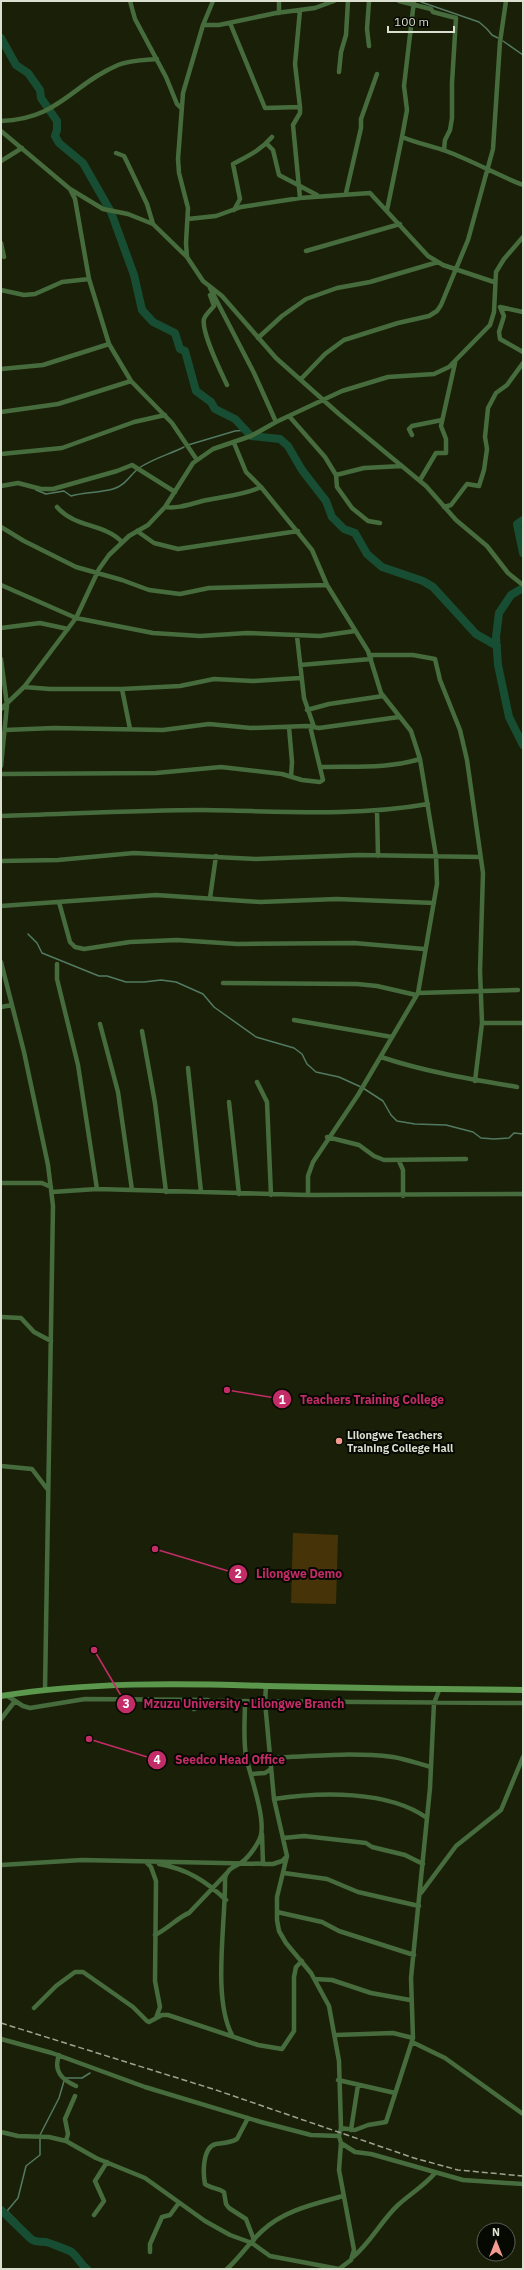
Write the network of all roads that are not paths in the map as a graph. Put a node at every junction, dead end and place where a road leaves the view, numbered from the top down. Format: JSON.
{"nodes":[{"id":1,"x":213,"y":1,"type":"edge"},
{"id":2,"x":279,"y":1,"type":"edge"},
{"id":3,"x":334,"y":1,"type":"edge"},
{"id":4,"x":348,"y":1,"type":"edge"},
{"id":5,"x":369,"y":1,"type":"edge"},
{"id":6,"x":399,"y":1,"type":"edge"},
{"id":7,"x":506,"y":1,"type":"edge"},
{"id":8,"x":128,"y":2,"type":"edge"},
{"id":9,"x":329,"y":2,"type":"edge"},
{"id":10,"x":413,"y":2,"type":"edge"},
{"id":11,"x":300,"y":10,"type":"junction"},
{"id":12,"x":279,"y":13,"type":"junction"},
{"id":13,"x":230,"y":23,"type":"junction"},
{"id":14,"x":203,"y":25,"type":"junction"},
{"id":15,"x":369,"y":46,"type":"dead end"},
{"id":16,"x":157,"y":59,"type":"junction"},
{"id":17,"x":339,"y":72,"type":"dead end"},
{"id":18,"x":377,"y":74,"type":"dead end"},
{"id":19,"x":300,"y":107,"type":"junction"},
{"id":20,"x":181,"y":108,"type":"junction"},
{"id":21,"x":1,"y":121,"type":"edge"},
{"id":22,"x":1,"y":131,"type":"edge"},
{"id":23,"x":272,"y":137,"type":"dead end"},
{"id":24,"x":402,"y":138,"type":"junction"},
{"id":25,"x":267,"y":144,"type":"junction"},
{"id":26,"x":22,"y":148,"type":"junction"},
{"id":27,"x":444,"y":150,"type":"junction"},
{"id":28,"x":116,"y":153,"type":"dead end"},
{"id":29,"x":1,"y":161,"type":"edge"},
{"id":30,"x":487,"y":169,"type":"junction"},
{"id":31,"x":523,"y":185,"type":"edge"},
{"id":32,"x":300,"y":187,"type":"junction"},
{"id":33,"x":70,"y":189,"type":"junction"},
{"id":34,"x":346,"y":193,"type":"junction"},
{"id":35,"x":318,"y":196,"type":"junction"},
{"id":36,"x":300,"y":198,"type":"junction"},
{"id":37,"x":234,"y":210,"type":"junction"},
{"id":38,"x":387,"y":210,"type":"junction"},
{"id":39,"x":188,"y":219,"type":"junction"},
{"id":40,"x":153,"y":224,"type":"junction"},
{"id":41,"x":400,"y":224,"type":"junction"},
{"id":42,"x":522,"y":240,"type":"edge"},
{"id":43,"x":1,"y":245,"type":"edge"},
{"id":44,"x":306,"y":251,"type":"dead end"},
{"id":45,"x":4,"y":257,"type":"dead end"},
{"id":46,"x":188,"y":257,"type":"junction"},
{"id":47,"x":438,"y":262,"type":"junction"},
{"id":48,"x":456,"y":268,"type":"junction"},
{"id":49,"x":89,"y":279,"type":"junction"},
{"id":50,"x":494,"y":282,"type":"junction"},
{"id":51,"x":208,"y":286,"type":"junction"},
{"id":52,"x":1,"y":290,"type":"edge"},
{"id":53,"x":494,"y":306,"type":"junction"},
{"id":54,"x":500,"y":307,"type":"junction"},
{"id":55,"x":523,"y":312,"type":"edge"},
{"id":56,"x":258,"y":338,"type":"junction"},
{"id":57,"x":109,"y":344,"type":"junction"},
{"id":58,"x":523,"y":352,"type":"edge"},
{"id":59,"x":455,"y":363,"type":"junction"},
{"id":60,"x":523,"y":363,"type":"edge"},
{"id":61,"x":1,"y":369,"type":"edge"},
{"id":62,"x":301,"y":379,"type":"junction"},
{"id":63,"x":131,"y":381,"type":"junction"},
{"id":64,"x":227,"y":385,"type":"dead end"},
{"id":65,"x":322,"y":400,"type":"junction"},
{"id":66,"x":1,"y":412,"type":"edge"},
{"id":67,"x":165,"y":415,"type":"junction"},
{"id":68,"x":289,"y":416,"type":"junction"},
{"id":69,"x":442,"y":420,"type":"junction"},
{"id":70,"x":276,"y":422,"type":"junction"},
{"id":71,"x":412,"y":435,"type":"dead end"},
{"id":72,"x":234,"y":443,"type":"junction"},
{"id":73,"x":1,"y":454,"type":"edge"},
{"id":74,"x":196,"y":460,"type":"junction"},
{"id":75,"x":402,"y":466,"type":"junction"},
{"id":76,"x":336,"y":475,"type":"junction"},
{"id":77,"x":420,"y":480,"type":"junction"},
{"id":78,"x":1,"y":486,"type":"edge"},
{"id":79,"x":261,"y":487,"type":"junction"},
{"id":80,"x":175,"y":492,"type":"junction"},
{"id":81,"x":57,"y":507,"type":"dead end"},
{"id":82,"x":165,"y":507,"type":"junction"},
{"id":83,"x":444,"y":507,"type":"junction"},
{"id":84,"x":380,"y":523,"type":"dead end"},
{"id":85,"x":1,"y":527,"type":"edge"},
{"id":86,"x":137,"y":531,"type":"junction"},
{"id":87,"x":298,"y":531,"type":"junction"},
{"id":88,"x":122,"y":542,"type":"junction"},
{"id":89,"x":97,"y":574,"type":"junction"},
{"id":90,"x":523,"y":584,"type":"edge"},
{"id":91,"x":1,"y":585,"type":"edge"},
{"id":92,"x":327,"y":585,"type":"junction"},
{"id":93,"x":76,"y":618,"type":"junction"},
{"id":94,"x":1,"y":628,"type":"edge"},
{"id":95,"x":68,"y":629,"type":"junction"},
{"id":96,"x":355,"y":631,"type":"junction"},
{"id":97,"x":297,"y":636,"type":"junction"},
{"id":98,"x":370,"y":657,"type":"junction"},
{"id":99,"x":1,"y":659,"type":"edge"},
{"id":100,"x":300,"y":665,"type":"junction"},
{"id":101,"x":300,"y":678,"type":"junction"},
{"id":102,"x":24,"y":687,"type":"junction"},
{"id":103,"x":122,"y":689,"type":"junction"},
{"id":104,"x":383,"y":696,"type":"junction"},
{"id":105,"x":7,"y":705,"type":"junction"},
{"id":106,"x":1,"y":709,"type":"edge"},
{"id":107,"x":307,"y":710,"type":"junction"},
{"id":108,"x":399,"y":717,"type":"junction"},
{"id":109,"x":312,"y":726,"type":"junction"},
{"id":110,"x":288,"y":727,"type":"junction"},
{"id":111,"x":130,"y":729,"type":"junction"},
{"id":112,"x":6,"y":730,"type":"junction"},
{"id":113,"x":420,"y":759,"type":"junction"},
{"id":114,"x":1,"y":766,"type":"edge"},
{"id":115,"x":321,"y":767,"type":"junction"},
{"id":116,"x":1,"y":774,"type":"edge"},
{"id":117,"x":291,"y":777,"type":"junction"},
{"id":118,"x":428,"y":804,"type":"junction"},
{"id":119,"x":377,"y":811,"type":"junction"},
{"id":120,"x":1,"y":816,"type":"edge"},
{"id":121,"x":216,"y":856,"type":"junction"},
{"id":122,"x":378,"y":856,"type":"junction"},
{"id":123,"x":436,"y":856,"type":"junction"},
{"id":124,"x":480,"y":857,"type":"junction"},
{"id":125,"x":1,"y":861,"type":"edge"},
{"id":126,"x":210,"y":898,"type":"junction"},
{"id":127,"x":59,"y":902,"type":"junction"},
{"id":128,"x":434,"y":903,"type":"junction"},
{"id":129,"x":1,"y":906,"type":"edge"},
{"id":130,"x":424,"y":949,"type":"junction"},
{"id":131,"x":1,"y":962,"type":"edge"},
{"id":132,"x":57,"y":964,"type":"dead end"},
{"id":133,"x":223,"y":983,"type":"dead end"},
{"id":134,"x":518,"y":990,"type":"dead end"},
{"id":135,"x":480,"y":991,"type":"junction"},
{"id":136,"x":417,"y":994,"type":"junction"},
{"id":137,"x":12,"y":1005,"type":"junction"},
{"id":138,"x":1,"y":1007,"type":"edge"},
{"id":139,"x":294,"y":1020,"type":"dead end"},
{"id":140,"x":482,"y":1023,"type":"junction"},
{"id":141,"x":523,"y":1023,"type":"edge"},
{"id":142,"x":100,"y":1024,"type":"dead end"},
{"id":143,"x":142,"y":1031,"type":"dead end"},
{"id":144,"x":392,"y":1037,"type":"junction"},
{"id":145,"x":381,"y":1057,"type":"junction"},
{"id":146,"x":188,"y":1068,"type":"dead end"},
{"id":147,"x":475,"y":1081,"type":"junction"},
{"id":148,"x":257,"y":1082,"type":"dead end"},
{"id":149,"x":516,"y":1087,"type":"dead end"},
{"id":150,"x":229,"y":1102,"type":"dead end"},
{"id":151,"x":327,"y":1137,"type":"junction"},
{"id":152,"x":466,"y":1159,"type":"dead end"},
{"id":153,"x":399,"y":1161,"type":"junction"},
{"id":154,"x":1,"y":1182,"type":"edge"},
{"id":155,"x":97,"y":1189,"type":"junction"},
{"id":156,"x":51,"y":1190,"type":"junction"},
{"id":157,"x":132,"y":1190,"type":"junction"},
{"id":158,"x":166,"y":1192,"type":"junction"},
{"id":159,"x":201,"y":1192,"type":"junction"},
{"id":160,"x":239,"y":1194,"type":"junction"},
{"id":161,"x":523,"y":1194,"type":"edge"},
{"id":162,"x":271,"y":1195,"type":"junction"},
{"id":163,"x":308,"y":1196,"type":"junction"},
{"id":164,"x":403,"y":1196,"type":"junction"},
{"id":165,"x":1,"y":1317,"type":"edge"},
{"id":166,"x":51,"y":1341,"type":"junction"},
{"id":167,"x":1,"y":1466,"type":"edge"},
{"id":168,"x":48,"y":1490,"type":"junction"},
{"id":169,"x":266,"y":1686,"type":"junction"},
{"id":170,"x":440,"y":1688,"type":"junction"},
{"id":171,"x":45,"y":1690,"type":"junction"},
{"id":172,"x":523,"y":1690,"type":"edge"},
{"id":173,"x":4,"y":1696,"type":"edge"},
{"id":174,"x":218,"y":1701,"type":"junction"},
{"id":175,"x":245,"y":1701,"type":"junction"},
{"id":176,"x":15,"y":1702,"type":"junction"},
{"id":177,"x":265,"y":1702,"type":"junction"},
{"id":178,"x":434,"y":1703,"type":"junction"},
{"id":179,"x":523,"y":1703,"type":"edge"},
{"id":180,"x":194,"y":1709,"type":"dead end"},
{"id":181,"x":1,"y":1719,"type":"edge"},
{"id":182,"x":523,"y":1757,"type":"edge"},
{"id":183,"x":270,"y":1758,"type":"junction"},
{"id":184,"x":431,"y":1767,"type":"junction"},
{"id":185,"x":271,"y":1769,"type":"junction"},
{"id":186,"x":252,"y":1774,"type":"junction"},
{"id":187,"x":274,"y":1799,"type":"junction"},
{"id":188,"x":427,"y":1818,"type":"junction"},
{"id":189,"x":261,"y":1832,"type":"junction"},
{"id":190,"x":283,"y":1838,"type":"junction"},
{"id":191,"x":287,"y":1856,"type":"junction"},
{"id":192,"x":146,"y":1862,"type":"junction"},
{"id":193,"x":241,"y":1863,"type":"junction"},
{"id":194,"x":263,"y":1864,"type":"junction"},
{"id":195,"x":422,"y":1864,"type":"junction"},
{"id":196,"x":1,"y":1866,"type":"edge"},
{"id":197,"x":226,"y":1872,"type":"junction"},
{"id":198,"x":284,"y":1873,"type":"junction"},
{"id":199,"x":213,"y":1887,"type":"junction"},
{"id":200,"x":420,"y":1894,"type":"junction"},
{"id":201,"x":226,"y":1900,"type":"junction"},
{"id":202,"x":419,"y":1906,"type":"junction"},
{"id":203,"x":277,"y":1912,"type":"junction"},
{"id":204,"x":155,"y":1935,"type":"junction"},
{"id":205,"x":414,"y":1955,"type":"junction"},
{"id":206,"x":302,"y":1961,"type":"junction"},
{"id":207,"x":315,"y":1979,"type":"junction"},
{"id":208,"x":410,"y":2000,"type":"junction"},
{"id":209,"x":34,"y":2008,"type":"dead end"},
{"id":210,"x":156,"y":2018,"type":"junction"},
{"id":211,"x":232,"y":2035,"type":"junction"},
{"id":212,"x":336,"y":2036,"type":"junction"},
{"id":213,"x":1,"y":2039,"type":"edge"},
{"id":214,"x":412,"y":2040,"type":"junction"},
{"id":215,"x":59,"y":2055,"type":"junction"},
{"id":216,"x":338,"y":2080,"type":"junction"},
{"id":217,"x":358,"y":2084,"type":"junction"},
{"id":218,"x":76,"y":2086,"type":"dead end"},
{"id":219,"x":395,"y":2093,"type":"junction"},
{"id":220,"x":75,"y":2096,"type":"dead end"},
{"id":221,"x":523,"y":2114,"type":"edge"},
{"id":222,"x":248,"y":2118,"type":"junction"},
{"id":223,"x":341,"y":2128,"type":"junction"},
{"id":224,"x":351,"y":2130,"type":"junction"},
{"id":225,"x":1,"y":2132,"type":"edge"},
{"id":226,"x":339,"y":2136,"type":"junction"},
{"id":227,"x":66,"y":2141,"type":"junction"},
{"id":228,"x":341,"y":2143,"type":"junction"},
{"id":229,"x":107,"y":2162,"type":"junction"},
{"id":230,"x":435,"y":2173,"type":"junction"},
{"id":231,"x":523,"y":2184,"type":"edge"},
{"id":232,"x":343,"y":2196,"type":"junction"},
{"id":233,"x":178,"y":2204,"type":"junction"},
{"id":234,"x":94,"y":2215,"type":"dead end"},
{"id":235,"x":253,"y":2241,"type":"junction"},
{"id":236,"x":150,"y":2252,"type":"dead end"},
{"id":237,"x":353,"y":2257,"type":"junction"},
{"id":238,"x":227,"y":2269,"type":"edge"},
{"id":239,"x":339,"y":2269,"type":"edge"}],
"edges":[{"from":1,"to":14,"type":"street"},
{"from":2,"to":12,"type":"street"},
{"from":3,"to":9,"type":"street"},
{"from":4,"to":17,"type":"street"},
{"from":5,"to":15,"type":"street"},
{"from":6,"to":10,"type":"street"},
{"from":7,"to":30,"type":"street"},
{"from":8,"to":16,"type":"street"},
{"from":9,"to":11,"type":"street"},
{"from":10,"to":24,"type":"street"},
{"from":10,"to":27,"type":"street"},
{"from":11,"to":12,"type":"street"},
{"from":11,"to":19,"type":"street"},
{"from":12,"to":13,"type":"street"},
{"from":13,"to":14,"type":"street"},
{"from":13,"to":19,"type":"street"},
{"from":14,"to":20,"type":"street"},
{"from":16,"to":20,"type":"street"},
{"from":16,"to":21,"type":"street"},
{"from":18,"to":34,"type":"street"},
{"from":19,"to":32,"type":"street"},
{"from":20,"to":39,"type":"street"},
{"from":22,"to":26,"type":"street"},
{"from":23,"to":25,"type":"street"},
{"from":24,"to":27,"type":"street"},
{"from":24,"to":38,"type":"street"},
{"from":25,"to":32,"type":"street"},
{"from":25,"to":37,"type":"street"},
{"from":26,"to":29,"type":"street"},
{"from":26,"to":33,"type":"street"},
{"from":27,"to":30,"type":"street"},
{"from":28,"to":40,"type":"street"},
{"from":30,"to":31,"type":"street"},
{"from":30,"to":48,"type":"street"},
{"from":32,"to":35,"type":"street"},
{"from":32,"to":36,"type":"street"},
{"from":33,"to":40,"type":"street"},
{"from":33,"to":49,"type":"street"},
{"from":34,"to":35,"type":"street"},
{"from":34,"to":38,"type":"street"},
{"from":35,"to":36,"type":"street"},
{"from":36,"to":37,"type":"street"},
{"from":37,"to":39,"type":"street"},
{"from":38,"to":41,"type":"street"},
{"from":39,"to":46,"type":"street"},
{"from":40,"to":46,"type":"street"},
{"from":41,"to":44,"type":"street"},
{"from":41,"to":47,"type":"street"},
{"from":42,"to":50,"type":"street"},
{"from":43,"to":45,"type":"street"},
{"from":46,"to":51,"type":"street"},
{"from":47,"to":48,"type":"street"},
{"from":47,"to":56,"type":"street"},
{"from":48,"to":50,"type":"street"},
{"from":48,"to":62,"type":"street"},
{"from":49,"to":52,"type":"street"},
{"from":49,"to":57,"type":"street"},
{"from":50,"to":53,"type":"street"},
{"from":51,"to":56,"type":"street"},
{"from":51,"to":64,"type":"street"},
{"from":51,"to":70,"type":"street"},
{"from":53,"to":54,"type":"street"},
{"from":53,"to":59,"type":"street"},
{"from":54,"to":55,"type":"street"},
{"from":54,"to":58,"type":"street"},
{"from":56,"to":62,"type":"street"},
{"from":57,"to":61,"type":"street"},
{"from":57,"to":63,"type":"street"},
{"from":59,"to":65,"type":"street"},
{"from":59,"to":69,"type":"street"},
{"from":60,"to":83,"type":"street"},
{"from":62,"to":65,"type":"street"},
{"from":63,"to":66,"type":"street"},
{"from":63,"to":67,"type":"street"},
{"from":65,"to":68,"type":"street"},
{"from":65,"to":75,"type":"street"},
{"from":67,"to":73,"type":"street"},
{"from":67,"to":74,"type":"street"},
{"from":68,"to":70,"type":"street"},
{"from":68,"to":76,"type":"street"},
{"from":69,"to":71,"type":"street"},
{"from":69,"to":77,"type":"street"},
{"from":70,"to":72,"type":"street"},
{"from":72,"to":74,"type":"street"},
{"from":72,"to":79,"type":"street"},
{"from":74,"to":80,"type":"street"},
{"from":75,"to":76,"type":"street"},
{"from":75,"to":77,"type":"street"},
{"from":76,"to":84,"type":"street"},
{"from":77,"to":83,"type":"street"},
{"from":78,"to":80,"type":"street"},
{"from":79,"to":82,"type":"street"},
{"from":79,"to":87,"type":"street"},
{"from":80,"to":82,"type":"street"},
{"from":81,"to":88,"type":"street"},
{"from":82,"to":86,"type":"street"},
{"from":83,"to":90,"type":"street"},
{"from":85,"to":89,"type":"street"},
{"from":86,"to":87,"type":"street"},
{"from":86,"to":88,"type":"street"},
{"from":87,"to":92,"type":"street"},
{"from":88,"to":89,"type":"street"},
{"from":89,"to":92,"type":"street"},
{"from":89,"to":93,"type":"street"},
{"from":91,"to":93,"type":"street"},
{"from":92,"to":96,"type":"street"},
{"from":93,"to":95,"type":"street"},
{"from":93,"to":97,"type":"street"},
{"from":94,"to":95,"type":"street"},
{"from":95,"to":102,"type":"street"},
{"from":96,"to":97,"type":"street"},
{"from":96,"to":98,"type":"street"},
{"from":97,"to":100,"type":"street"},
{"from":98,"to":100,"type":"street"},
{"from":98,"to":104,"type":"street"},
{"from":98,"to":124,"type":"street"},
{"from":99,"to":105,"type":"street"},
{"from":100,"to":101,"type":"street"},
{"from":101,"to":103,"type":"street"},
{"from":101,"to":107,"type":"street"},
{"from":102,"to":103,"type":"street"},
{"from":102,"to":105,"type":"street"},
{"from":103,"to":111,"type":"street"},
{"from":104,"to":107,"type":"street"},
{"from":104,"to":108,"type":"street"},
{"from":105,"to":106,"type":"street"},
{"from":105,"to":112,"type":"street"},
{"from":107,"to":109,"type":"street"},
{"from":108,"to":109,"type":"street"},
{"from":108,"to":113,"type":"street"},
{"from":109,"to":110,"type":"street"},
{"from":109,"to":115,"type":"street"},
{"from":110,"to":111,"type":"street"},
{"from":110,"to":117,"type":"street"},
{"from":111,"to":112,"type":"street"},
{"from":112,"to":114,"type":"street"},
{"from":113,"to":115,"type":"street"},
{"from":113,"to":118,"type":"street"},
{"from":115,"to":117,"type":"street"},
{"from":116,"to":117,"type":"street"},
{"from":118,"to":119,"type":"street"},
{"from":118,"to":123,"type":"street"},
{"from":119,"to":120,"type":"street"},
{"from":119,"to":122,"type":"street"},
{"from":121,"to":122,"type":"street"},
{"from":121,"to":125,"type":"street"},
{"from":121,"to":126,"type":"street"},
{"from":122,"to":123,"type":"street"},
{"from":123,"to":124,"type":"street"},
{"from":123,"to":128,"type":"street"},
{"from":124,"to":135,"type":"street"},
{"from":126,"to":127,"type":"street"},
{"from":126,"to":128,"type":"street"},
{"from":127,"to":129,"type":"street"},
{"from":127,"to":130,"type":"street"},
{"from":128,"to":130,"type":"street"},
{"from":130,"to":136,"type":"street"},
{"from":131,"to":137,"type":"street"},
{"from":132,"to":155,"type":"street"},
{"from":133,"to":136,"type":"street"},
{"from":134,"to":135,"type":"street"},
{"from":135,"to":136,"type":"street"},
{"from":135,"to":140,"type":"street"},
{"from":136,"to":144,"type":"street"},
{"from":137,"to":138,"type":"street"},
{"from":137,"to":156,"type":"street"},
{"from":139,"to":144,"type":"street"},
{"from":140,"to":141,"type":"street"},
{"from":140,"to":147,"type":"street"},
{"from":142,"to":157,"type":"street"},
{"from":143,"to":158,"type":"street"},
{"from":144,"to":145,"type":"street"},
{"from":145,"to":147,"type":"street"},
{"from":145,"to":151,"type":"street"},
{"from":146,"to":159,"type":"street"},
{"from":147,"to":149,"type":"street"},
{"from":148,"to":162,"type":"street"},
{"from":150,"to":160,"type":"street"},
{"from":151,"to":153,"type":"street"},
{"from":151,"to":163,"type":"street"},
{"from":152,"to":153,"type":"street"},
{"from":153,"to":164,"type":"street"},
{"from":154,"to":156,"type":"street"},
{"from":155,"to":156,"type":"street"},
{"from":155,"to":157,"type":"street"},
{"from":156,"to":166,"type":"street"},
{"from":157,"to":158,"type":"street"},
{"from":158,"to":159,"type":"street"},
{"from":159,"to":160,"type":"street"},
{"from":160,"to":162,"type":"street"},
{"from":161,"to":164,"type":"street"},
{"from":162,"to":163,"type":"street"},
{"from":163,"to":164,"type":"street"},
{"from":165,"to":166,"type":"street"},
{"from":166,"to":168,"type":"street"},
{"from":167,"to":168,"type":"street"},
{"from":168,"to":171,"type":"street"},
{"from":169,"to":170,"type":"main road"},
{"from":169,"to":171,"type":"main road"},
{"from":169,"to":177,"type":"street"},
{"from":170,"to":172,"type":"main road"},
{"from":170,"to":178,"type":"street"},
{"from":171,"to":173,"type":"main road"},
{"from":173,"to":176,"type":"street"},
{"from":174,"to":175,"type":"street"},
{"from":174,"to":176,"type":"street"},
{"from":174,"to":180,"type":"street"},
{"from":175,"to":177,"type":"street"},
{"from":175,"to":186,"type":"street"},
{"from":176,"to":181,"type":"street"},
{"from":177,"to":178,"type":"street"},
{"from":177,"to":183,"type":"street"},
{"from":178,"to":179,"type":"street"},
{"from":178,"to":184,"type":"street"},
{"from":182,"to":200,"type":"street"},
{"from":183,"to":184,"type":"street"},
{"from":183,"to":185,"type":"street"},
{"from":184,"to":188,"type":"street"},
{"from":185,"to":186,"type":"street"},
{"from":185,"to":187,"type":"street"},
{"from":186,"to":189,"type":"street"},
{"from":187,"to":188,"type":"street"},
{"from":187,"to":190,"type":"street"},
{"from":188,"to":195,"type":"street"},
{"from":189,"to":193,"type":"street"},
{"from":189,"to":194,"type":"street"},
{"from":190,"to":191,"type":"street"},
{"from":190,"to":195,"type":"street"},
{"from":191,"to":194,"type":"street"},
{"from":191,"to":198,"type":"street"},
{"from":192,"to":193,"type":"street"},
{"from":192,"to":196,"type":"street"},
{"from":192,"to":199,"type":"street"},
{"from":192,"to":204,"type":"street"},
{"from":193,"to":194,"type":"street"},
{"from":193,"to":197,"type":"street"},
{"from":195,"to":200,"type":"street"},
{"from":197,"to":199,"type":"street"},
{"from":197,"to":201,"type":"street"},
{"from":198,"to":202,"type":"street"},
{"from":198,"to":203,"type":"street"},
{"from":199,"to":201,"type":"street"},
{"from":199,"to":204,"type":"street"},
{"from":200,"to":202,"type":"street"},
{"from":201,"to":211,"type":"street"},
{"from":202,"to":205,"type":"street"},
{"from":203,"to":205,"type":"street"},
{"from":203,"to":206,"type":"street"},
{"from":204,"to":210,"type":"street"},
{"from":205,"to":208,"type":"street"},
{"from":206,"to":207,"type":"street"},
{"from":206,"to":211,"type":"street"},
{"from":207,"to":208,"type":"street"},
{"from":207,"to":212,"type":"street"},
{"from":208,"to":214,"type":"street"},
{"from":209,"to":210,"type":"street"},
{"from":210,"to":211,"type":"street"},
{"from":212,"to":214,"type":"street"},
{"from":212,"to":216,"type":"street"},
{"from":213,"to":215,"type":"street"},
{"from":214,"to":219,"type":"street"},
{"from":214,"to":221,"type":"street"},
{"from":215,"to":218,"type":"street"},
{"from":215,"to":222,"type":"street"},
{"from":216,"to":217,"type":"street"},
{"from":216,"to":223,"type":"street"},
{"from":217,"to":219,"type":"street"},
{"from":217,"to":224,"type":"street"},
{"from":219,"to":224,"type":"street"},
{"from":220,"to":227,"type":"street"},
{"from":222,"to":226,"type":"street"},
{"from":222,"to":235,"type":"street"},
{"from":223,"to":224,"type":"street"},
{"from":223,"to":226,"type":"street"},
{"from":225,"to":227,"type":"street"},
{"from":226,"to":228,"type":"street"},
{"from":227,"to":229,"type":"street"},
{"from":228,"to":230,"type":"street"},
{"from":228,"to":232,"type":"street"},
{"from":229,"to":233,"type":"street"},
{"from":229,"to":234,"type":"street"},
{"from":230,"to":231,"type":"street"},
{"from":230,"to":237,"type":"street"},
{"from":232,"to":235,"type":"street"},
{"from":232,"to":237,"type":"street"},
{"from":233,"to":235,"type":"street"},
{"from":233,"to":236,"type":"street"},
{"from":235,"to":238,"type":"street"},
{"from":235,"to":239,"type":"street"},
{"from":237,"to":239,"type":"street"}]}
